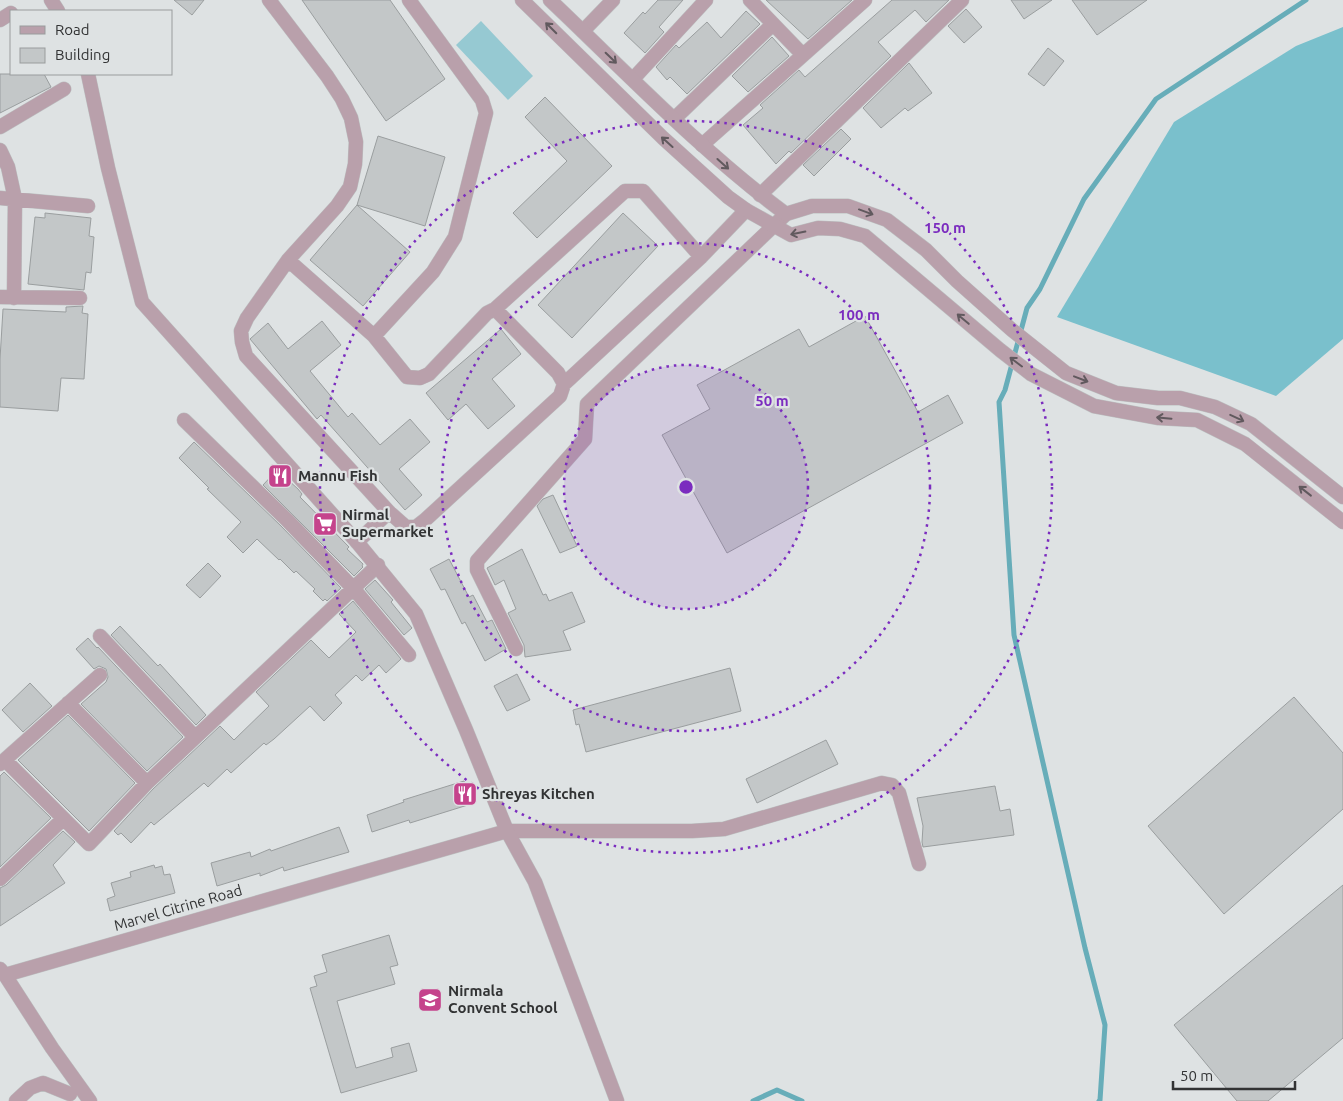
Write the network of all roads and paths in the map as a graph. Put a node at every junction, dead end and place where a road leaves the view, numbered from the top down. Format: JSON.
{"nodes":[{"id":1,"x":269,"y":0,"type":"edge"},
{"id":2,"x":409,"y":0,"type":"edge"},
{"id":3,"x":522,"y":0,"type":"edge"},
{"id":4,"x":550,"y":0,"type":"edge"},
{"id":5,"x":613,"y":0,"type":"edge"},
{"id":6,"x":706,"y":0,"type":"edge"},
{"id":7,"x":750,"y":0,"type":"edge"},
{"id":8,"x":962,"y":0,"type":"edge"},
{"id":9,"x":858,"y":2,"type":"edge"},
{"id":10,"x":773,"y":24,"type":"junction"},
{"id":11,"x":583,"y":31,"type":"junction"},
{"id":12,"x":803,"y":55,"type":"junction"},
{"id":13,"x":88,"y":75,"type":"edge"},
{"id":14,"x":633,"y":79,"type":"junction"},
{"id":15,"x":64,"y":89,"type":"dead end"},
{"id":16,"x":674,"y":120,"type":"junction"},
{"id":17,"x":0,"y":127,"type":"edge"},
{"id":18,"x":702,"y":145,"type":"junction"},
{"id":19,"x":0,"y":150,"type":"edge"},
{"id":20,"x":760,"y":195,"type":"junction"},
{"id":21,"x":0,"y":198,"type":"edge"},
{"id":22,"x":15,"y":198,"type":"junction"},
{"id":23,"x":88,"y":206,"type":"dead end"},
{"id":24,"x":746,"y":210,"type":"junction"},
{"id":25,"x":786,"y":214,"type":"junction"},
{"id":26,"x":773,"y":226,"type":"junction"},
{"id":27,"x":701,"y":257,"type":"junction"},
{"id":28,"x":288,"y":260,"type":"junction"},
{"id":29,"x":7,"y":297,"type":"edge"},
{"id":30,"x":80,"y":298,"type":"dead end"},
{"id":31,"x":495,"y":309,"type":"junction"},
{"id":32,"x":997,"y":317,"type":"junction"},
{"id":33,"x":374,"y":336,"type":"junction"},
{"id":34,"x":986,"y":338,"type":"junction"},
{"id":35,"x":564,"y":384,"type":"junction"},
{"id":36,"x":184,"y":420,"type":"dead end"},
{"id":37,"x":1343,"y":497,"type":"edge"},
{"id":38,"x":389,"y":512,"type":"junction"},
{"id":39,"x":1343,"y":522,"type":"edge"},
{"id":40,"x":357,"y":542,"type":"junction"},
{"id":41,"x":378,"y":565,"type":"junction"},
{"id":42,"x":353,"y":588,"type":"junction"},
{"id":43,"x":100,"y":636,"type":"dead end"},
{"id":44,"x":516,"y":649,"type":"dead end"},
{"id":45,"x":409,"y":655,"type":"dead end"},
{"id":46,"x":100,"y":675,"type":"dead end"},
{"id":47,"x":68,"y":703,"type":"junction"},
{"id":48,"x":195,"y":737,"type":"junction"},
{"id":49,"x":2,"y":762,"type":"edge"},
{"id":50,"x":147,"y":784,"type":"junction"},
{"id":51,"x":63,"y":819,"type":"junction"},
{"id":52,"x":507,"y":831,"type":"junction"},
{"id":53,"x":920,"y":864,"type":"dead end"},
{"id":54,"x":0,"y":879,"type":"edge"},
{"id":55,"x":2,"y":972,"type":"edge"},
{"id":56,"x":75,"y":1093,"type":"edge"},
{"id":57,"x":16,"y":1101,"type":"edge"},
{"id":58,"x":90,"y":1101,"type":"edge"},
{"id":59,"x":618,"y":1101,"type":"edge"}],
"edges":[{"from":1,"to":28,"type":"street"},
{"from":2,"to":33,"type":"street"},
{"from":24,"to":3,"type":"street","one_way":true},
{"from":4,"to":11,"type":"street"},
{"from":5,"to":11,"type":"street"},
{"from":6,"to":14,"type":"street"},
{"from":7,"to":10,"type":"street"},
{"from":8,"to":20,"type":"street"},
{"from":9,"to":12,"type":"street"},
{"from":10,"to":12,"type":"street"},
{"from":10,"to":16,"type":"street"},
{"from":11,"to":14,"type":"street","one_way":true},
{"from":12,"to":18,"type":"street"},
{"from":13,"to":40,"type":"street"},
{"from":14,"to":16,"type":"street"},
{"from":15,"to":17,"type":"street"},
{"from":16,"to":18,"type":"street"},
{"from":18,"to":20,"type":"street","one_way":true},
{"from":19,"to":22,"type":"street"},
{"from":20,"to":25,"type":"street"},
{"from":21,"to":22,"type":"street"},
{"from":22,"to":23,"type":"street"},
{"from":22,"to":29,"type":"street"},
{"from":24,"to":26,"type":"street"},
{"from":24,"to":27,"type":"street"},
{"from":25,"to":26,"type":"street"},
{"from":25,"to":32,"type":"street","one_way":true},
{"from":34,"to":26,"type":"street","one_way":true},
{"from":26,"to":44,"type":"street"},
{"from":27,"to":31,"type":"street"},
{"from":27,"to":35,"type":"street"},
{"from":28,"to":33,"type":"street"},
{"from":28,"to":38,"type":"street"},
{"from":29,"to":30,"type":"street"},
{"from":31,"to":33,"type":"street"},
{"from":31,"to":35,"type":"street"},
{"from":32,"to":34,"type":"street"},
{"from":32,"to":37,"type":"street","one_way":true},
{"from":39,"to":34,"type":"street","one_way":true},
{"from":35,"to":38,"type":"street"},
{"from":36,"to":42,"type":"street"},
{"from":38,"to":40,"type":"street"},
{"from":40,"to":41,"type":"street"},
{"from":41,"to":42,"type":"street"},
{"from":41,"to":52,"type":"street"},
{"from":42,"to":45,"type":"street"},
{"from":42,"to":48,"type":"street"},
{"from":43,"to":48,"type":"street"},
{"from":46,"to":47,"type":"street"},
{"from":47,"to":49,"type":"street"},
{"from":47,"to":50,"type":"street"},
{"from":48,"to":50,"type":"street"},
{"from":49,"to":51,"type":"street"},
{"from":50,"to":51,"type":"street"},
{"from":51,"to":54,"type":"street"},
{"from":52,"to":53,"type":"street","name":"Marvel Citrine Road"},
{"from":52,"to":55,"type":"street","name":"Marvel Citrine Road"},
{"from":52,"to":59,"type":"street"},
{"from":55,"to":56,"type":"street","name":"Marvel Citrine Road"},
{"from":56,"to":57,"type":"street"},
{"from":56,"to":58,"type":"street","name":"Marvel Citrine Road"}]}
